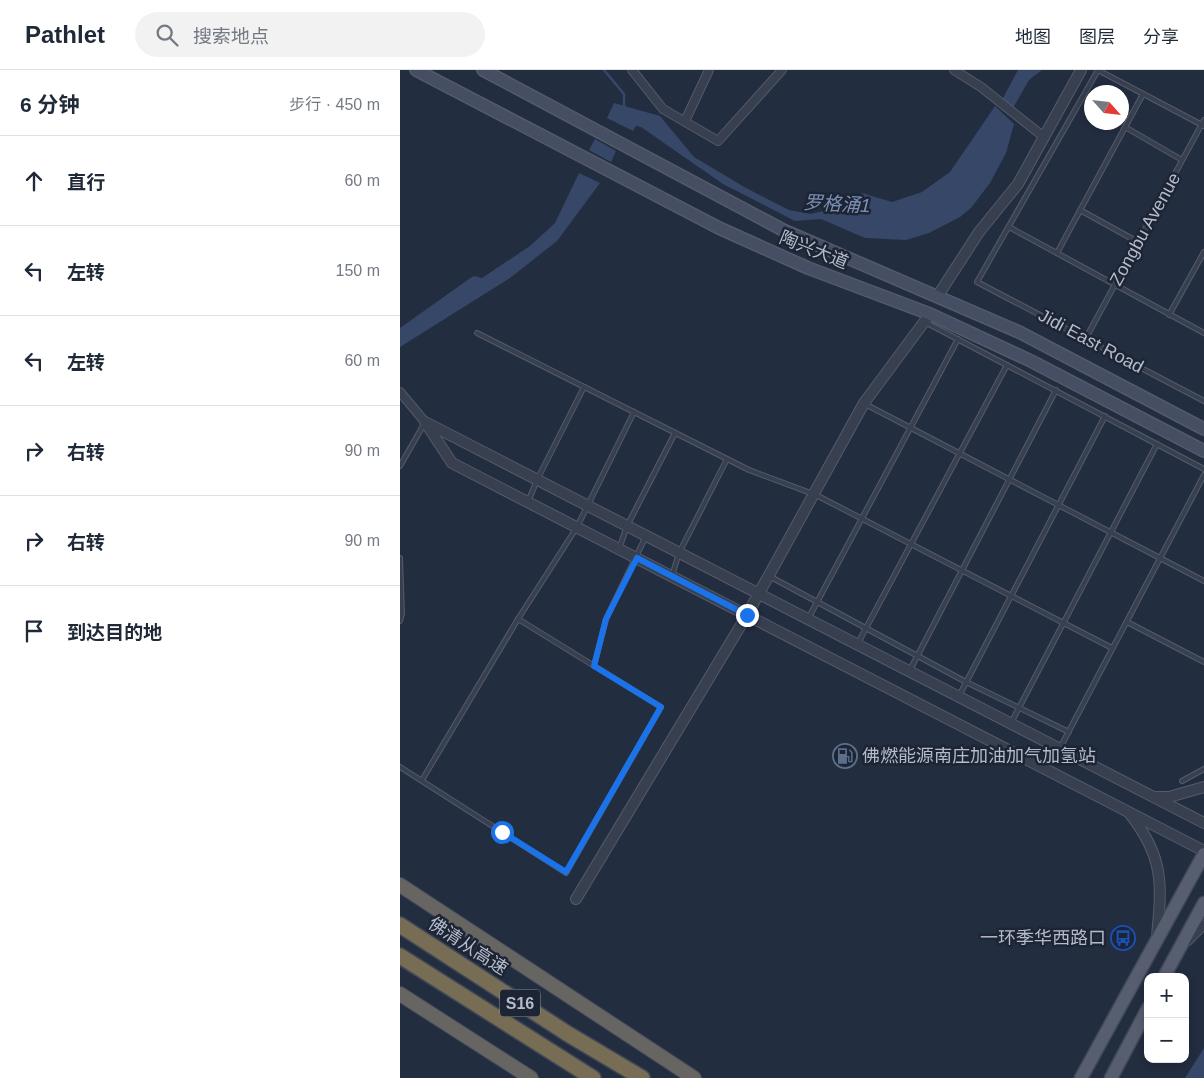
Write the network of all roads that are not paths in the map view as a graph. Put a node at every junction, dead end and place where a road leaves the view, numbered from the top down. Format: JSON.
{"nodes":[{"id":1,"x":416,"y":70,"type":"edge"},
{"id":2,"x":483,"y":70,"type":"edge"},
{"id":3,"x":632,"y":70,"type":"edge"},
{"id":4,"x":709,"y":70,"type":"edge"},
{"id":5,"x":782,"y":70,"type":"edge"},
{"id":6,"x":954,"y":70,"type":"edge"},
{"id":7,"x":1081,"y":70,"type":"edge"},
{"id":8,"x":1098,"y":70,"type":"edge"},
{"id":9,"x":1143,"y":94,"type":"junction"},
{"id":10,"x":1129,"y":120,"type":"edge"},
{"id":11,"x":685,"y":121,"type":"junction"},
{"id":12,"x":1203,"y":124,"type":"edge"},
{"id":13,"x":1129,"y":129,"type":"edge"},
{"id":14,"x":1123,"y":130,"type":"edge"},
{"id":15,"x":1044,"y":137,"type":"junction"},
{"id":16,"x":1182,"y":160,"type":"junction"},
{"id":17,"x":1080,"y":210,"type":"junction"},
{"id":18,"x":1009,"y":227,"type":"junction"},
{"id":19,"x":1138,"y":242,"type":"junction"},
{"id":20,"x":1204,"y":252,"type":"edge"},
{"id":21,"x":1057,"y":253,"type":"junction"},
{"id":22,"x":1114,"y":285,"type":"junction"},
{"id":23,"x":937,"y":297,"type":"junction"},
{"id":24,"x":1169,"y":315,"type":"junction"},
{"id":25,"x":927,"y":318,"type":"junction"},
{"id":26,"x":476,"y":333,"type":"dead end"},
{"id":27,"x":1204,"y":334,"type":"edge"},
{"id":28,"x":1086,"y":338,"type":"junction"},
{"id":29,"x":958,"y":339,"type":"junction"},
{"id":30,"x":1007,"y":365,"type":"junction"},
{"id":31,"x":584,"y":387,"type":"junction"},
{"id":32,"x":1056,"y":390,"type":"junction"},
{"id":33,"x":400,"y":392,"type":"edge"},
{"id":34,"x":1204,"y":401,"type":"edge"},
{"id":35,"x":864,"y":403,"type":"junction"},
{"id":36,"x":634,"y":412,"type":"junction"},
{"id":37,"x":1105,"y":416,"type":"junction"},
{"id":38,"x":425,"y":422,"type":"junction"},
{"id":39,"x":911,"y":428,"type":"junction"},
{"id":40,"x":1204,"y":429,"type":"edge"},
{"id":41,"x":675,"y":432,"type":"junction"},
{"id":42,"x":1157,"y":444,"type":"junction"},
{"id":43,"x":1204,"y":451,"type":"edge"},
{"id":44,"x":960,"y":453,"type":"junction"},
{"id":45,"x":727,"y":459,"type":"junction"},
{"id":46,"x":400,"y":466,"type":"edge"},
{"id":47,"x":1204,"y":469,"type":"edge"},
{"id":48,"x":1204,"y":475,"type":"edge"},
{"id":49,"x":1010,"y":479,"type":"junction"},
{"id":50,"x":537,"y":480,"type":"junction"},
{"id":51,"x":816,"y":495,"type":"junction"},
{"id":52,"x":528,"y":502,"type":"junction"},
{"id":53,"x":586,"y":505,"type":"junction"},
{"id":54,"x":1058,"y":505,"type":"junction"},
{"id":55,"x":862,"y":519,"type":"junction"},
{"id":56,"x":627,"y":526,"type":"junction"},
{"id":57,"x":577,"y":527,"type":"junction"},
{"id":58,"x":1111,"y":532,"type":"junction"},
{"id":59,"x":646,"y":536,"type":"junction"},
{"id":60,"x":910,"y":544,"type":"junction"},
{"id":61,"x":619,"y":549,"type":"junction"},
{"id":62,"x":679,"y":553,"type":"junction"},
{"id":63,"x":400,"y":558,"type":"edge"},
{"id":64,"x":637,"y":558,"type":"junction"},
{"id":65,"x":1160,"y":558,"type":"junction"},
{"id":66,"x":962,"y":571,"type":"junction"},
{"id":67,"x":672,"y":576,"type":"junction"},
{"id":68,"x":769,"y":576,"type":"junction"},
{"id":69,"x":1204,"y":581,"type":"edge"},
{"id":70,"x":759,"y":593,"type":"junction"},
{"id":71,"x":1011,"y":596,"type":"junction"},
{"id":72,"x":817,"y":602,"type":"junction"},
{"id":73,"x":747,"y":615,"type":"junction"},
{"id":74,"x":808,"y":618,"type":"junction"},
{"id":75,"x":518,"y":620,"type":"junction"},
{"id":76,"x":400,"y":621,"type":"edge"},
{"id":77,"x":1127,"y":622,"type":"junction"},
{"id":78,"x":1064,"y":623,"type":"junction"},
{"id":79,"x":865,"y":629,"type":"junction"},
{"id":80,"x":857,"y":644,"type":"junction"},
{"id":81,"x":1112,"y":648,"type":"junction"},
{"id":82,"x":917,"y":656,"type":"junction"},
{"id":83,"x":1204,"y":662,"type":"edge"},
{"id":84,"x":594,"y":666,"type":"junction"},
{"id":85,"x":910,"y":671,"type":"junction"},
{"id":86,"x":966,"y":682,"type":"junction"},
{"id":87,"x":959,"y":696,"type":"junction"},
{"id":88,"x":1019,"y":709,"type":"junction"},
{"id":89,"x":1011,"y":723,"type":"junction"},
{"id":90,"x":1069,"y":732,"type":"junction"},
{"id":91,"x":1060,"y":748,"type":"junction"},
{"id":92,"x":400,"y":767,"type":"edge"},
{"id":93,"x":1204,"y":769,"type":"edge"},
{"id":94,"x":422,"y":780,"type":"junction"},
{"id":95,"x":1182,"y":781,"type":"dead end"},
{"id":96,"x":1204,"y":787,"type":"edge"},
{"id":97,"x":1154,"y":797,"type":"junction"},
{"id":98,"x":1128,"y":811,"type":"junction"},
{"id":99,"x":1204,"y":823,"type":"edge"},
{"id":100,"x":1204,"y":852,"type":"edge"},
{"id":101,"x":400,"y":885,"type":"edge"},
{"id":102,"x":576,"y":899,"type":"dead end"},
{"id":103,"x":1204,"y":903,"type":"edge"},
{"id":104,"x":400,"y":924,"type":"edge"},
{"id":105,"x":1204,"y":925,"type":"edge"},
{"id":106,"x":1157,"y":942,"type":"junction"},
{"id":107,"x":1177,"y":952,"type":"junction"},
{"id":108,"x":400,"y":956,"type":"edge"},
{"id":109,"x":1166,"y":973,"type":"edge"},
{"id":110,"x":400,"y":994,"type":"edge"},
{"id":111,"x":1144,"y":1016,"type":"edge"},
{"id":112,"x":531,"y":1078,"type":"edge"},
{"id":113,"x":593,"y":1078,"type":"edge"},
{"id":114,"x":642,"y":1078,"type":"edge"},
{"id":115,"x":694,"y":1078,"type":"edge"},
{"id":116,"x":1081,"y":1078,"type":"edge"},
{"id":117,"x":1111,"y":1078,"type":"edge"}],
"edges":[{"from":1,"to":25,"type":"main road","name":"陶兴大道"},
{"from":2,"to":23,"type":"main road","name":"陶兴大道"},
{"from":3,"to":11,"type":"street"},
{"from":4,"to":11,"type":"street"},
{"from":5,"to":11,"type":"street"},
{"from":6,"to":15,"type":"street"},
{"from":7,"to":15,"type":"street"},
{"from":8,"to":9,"type":"lane"},
{"from":8,"to":18,"type":"lane"},
{"from":9,"to":10,"type":"lane"},
{"from":9,"to":12,"type":"lane"},
{"from":12,"to":16,"type":"lane","name":"Zongbu Avenue"},
{"from":13,"to":16,"type":"lane"},
{"from":14,"to":17,"type":"lane"},
{"from":15,"to":23,"type":"street"},
{"from":16,"to":19,"type":"lane","name":"Zongbu Avenue"},
{"from":17,"to":19,"type":"lane"},
{"from":17,"to":21,"type":"lane"},
{"from":18,"to":21,"type":"lane"},
{"from":18,"to":28,"type":"lane","name":"Jidi East Road"},
{"from":19,"to":22,"type":"lane","name":"Zongbu Avenue"},
{"from":20,"to":24,"type":"lane"},
{"from":21,"to":22,"type":"lane"},
{"from":22,"to":24,"type":"lane"},
{"from":22,"to":28,"type":"lane","name":"Zongbu Avenue"},
{"from":23,"to":40,"type":"main road","name":"陶兴大道"},
{"from":24,"to":27,"type":"lane"},
{"from":25,"to":29,"type":"lane"},
{"from":25,"to":35,"type":"street"},
{"from":25,"to":43,"type":"main road","name":"陶兴大道"},
{"from":26,"to":31,"type":"lane"},
{"from":28,"to":34,"type":"lane","name":"Jidi East Road"},
{"from":29,"to":30,"type":"lane"},
{"from":29,"to":39,"type":"lane"},
{"from":30,"to":32,"type":"lane"},
{"from":30,"to":44,"type":"lane"},
{"from":31,"to":36,"type":"lane"},
{"from":31,"to":50,"type":"lane"},
{"from":32,"to":37,"type":"lane"},
{"from":32,"to":49,"type":"lane"},
{"from":33,"to":38,"type":"street"},
{"from":35,"to":39,"type":"lane"},
{"from":35,"to":51,"type":"street"},
{"from":36,"to":41,"type":"lane"},
{"from":36,"to":53,"type":"lane"},
{"from":37,"to":42,"type":"lane"},
{"from":37,"to":54,"type":"lane"},
{"from":38,"to":46,"type":"lane"},
{"from":38,"to":50,"type":"street"},
{"from":38,"to":52,"type":"street"},
{"from":39,"to":44,"type":"lane"},
{"from":39,"to":55,"type":"lane"},
{"from":41,"to":45,"type":"lane"},
{"from":41,"to":56,"type":"lane"},
{"from":42,"to":47,"type":"lane"},
{"from":42,"to":58,"type":"lane"},
{"from":44,"to":49,"type":"lane"},
{"from":44,"to":60,"type":"lane"},
{"from":45,"to":51,"type":"lane"},
{"from":45,"to":62,"type":"lane"},
{"from":48,"to":65,"type":"lane"},
{"from":49,"to":54,"type":"lane"},
{"from":49,"to":66,"type":"lane"},
{"from":50,"to":52,"type":"lane"},
{"from":50,"to":53,"type":"street"},
{"from":51,"to":55,"type":"lane"},
{"from":51,"to":68,"type":"street"},
{"from":52,"to":57,"type":"street"},
{"from":53,"to":56,"type":"street"},
{"from":53,"to":57,"type":"lane"},
{"from":54,"to":58,"type":"lane"},
{"from":54,"to":71,"type":"lane"},
{"from":55,"to":60,"type":"lane"},
{"from":55,"to":72,"type":"lane"},
{"from":56,"to":59,"type":"street"},
{"from":56,"to":61,"type":"lane"},
{"from":57,"to":61,"type":"street"},
{"from":57,"to":75,"type":"lane"},
{"from":58,"to":65,"type":"lane"},
{"from":58,"to":78,"type":"lane"},
{"from":59,"to":62,"type":"street"},
{"from":59,"to":64,"type":"lane"},
{"from":60,"to":66,"type":"lane"},
{"from":60,"to":79,"type":"lane"},
{"from":61,"to":64,"type":"street"},
{"from":62,"to":67,"type":"lane"},
{"from":62,"to":70,"type":"street"},
{"from":63,"to":76,"type":"lane"},
{"from":64,"to":67,"type":"street"},
{"from":64,"to":84,"type":"lane"},
{"from":65,"to":69,"type":"lane"},
{"from":65,"to":77,"type":"lane"},
{"from":66,"to":71,"type":"lane"},
{"from":66,"to":82,"type":"lane"},
{"from":67,"to":73,"type":"street"},
{"from":68,"to":70,"type":"street"},
{"from":68,"to":72,"type":"lane"},
{"from":70,"to":73,"type":"street"},
{"from":70,"to":74,"type":"street"},
{"from":71,"to":78,"type":"lane"},
{"from":71,"to":86,"type":"lane"},
{"from":72,"to":74,"type":"lane"},
{"from":72,"to":79,"type":"lane"},
{"from":73,"to":98,"type":"street"},
{"from":73,"to":102,"type":"street"},
{"from":74,"to":80,"type":"street"},
{"from":75,"to":84,"type":"lane"},
{"from":75,"to":94,"type":"lane"},
{"from":77,"to":81,"type":"lane"},
{"from":77,"to":83,"type":"lane"},
{"from":78,"to":81,"type":"lane"},
{"from":78,"to":88,"type":"lane"},
{"from":79,"to":80,"type":"lane"},
{"from":79,"to":82,"type":"lane"},
{"from":80,"to":85,"type":"street"},
{"from":81,"to":90,"type":"lane"},
{"from":82,"to":85,"type":"lane"},
{"from":82,"to":86,"type":"lane"},
{"from":84,"to":94,"type":"lane"},
{"from":85,"to":87,"type":"street"},
{"from":86,"to":87,"type":"lane"},
{"from":86,"to":88,"type":"lane"},
{"from":87,"to":89,"type":"street"},
{"from":88,"to":89,"type":"lane"},
{"from":88,"to":90,"type":"lane"},
{"from":89,"to":91,"type":"street"},
{"from":90,"to":91,"type":"lane"},
{"from":91,"to":97,"type":"street"},
{"from":92,"to":94,"type":"lane"},
{"from":93,"to":95,"type":"lane"},
{"from":96,"to":97,"type":"street"},
{"from":97,"to":99,"type":"street"},
{"from":98,"to":100,"type":"street"},
{"from":98,"to":106,"type":"street"},
{"from":100,"to":106,"type":"main road"},
{"from":101,"to":115,"type":"highway"},
{"from":103,"to":107,"type":"main road"},
{"from":104,"to":114,"type":"highway","name":"佛清从高速","number":"S16"},
{"from":105,"to":107,"type":"street"},
{"from":106,"to":116,"type":"main road"},
{"from":107,"to":109,"type":"main road"},
{"from":108,"to":113,"type":"highway","number":"S16"},
{"from":110,"to":112,"type":"highway"},
{"from":111,"to":117,"type":"main road"}]}
